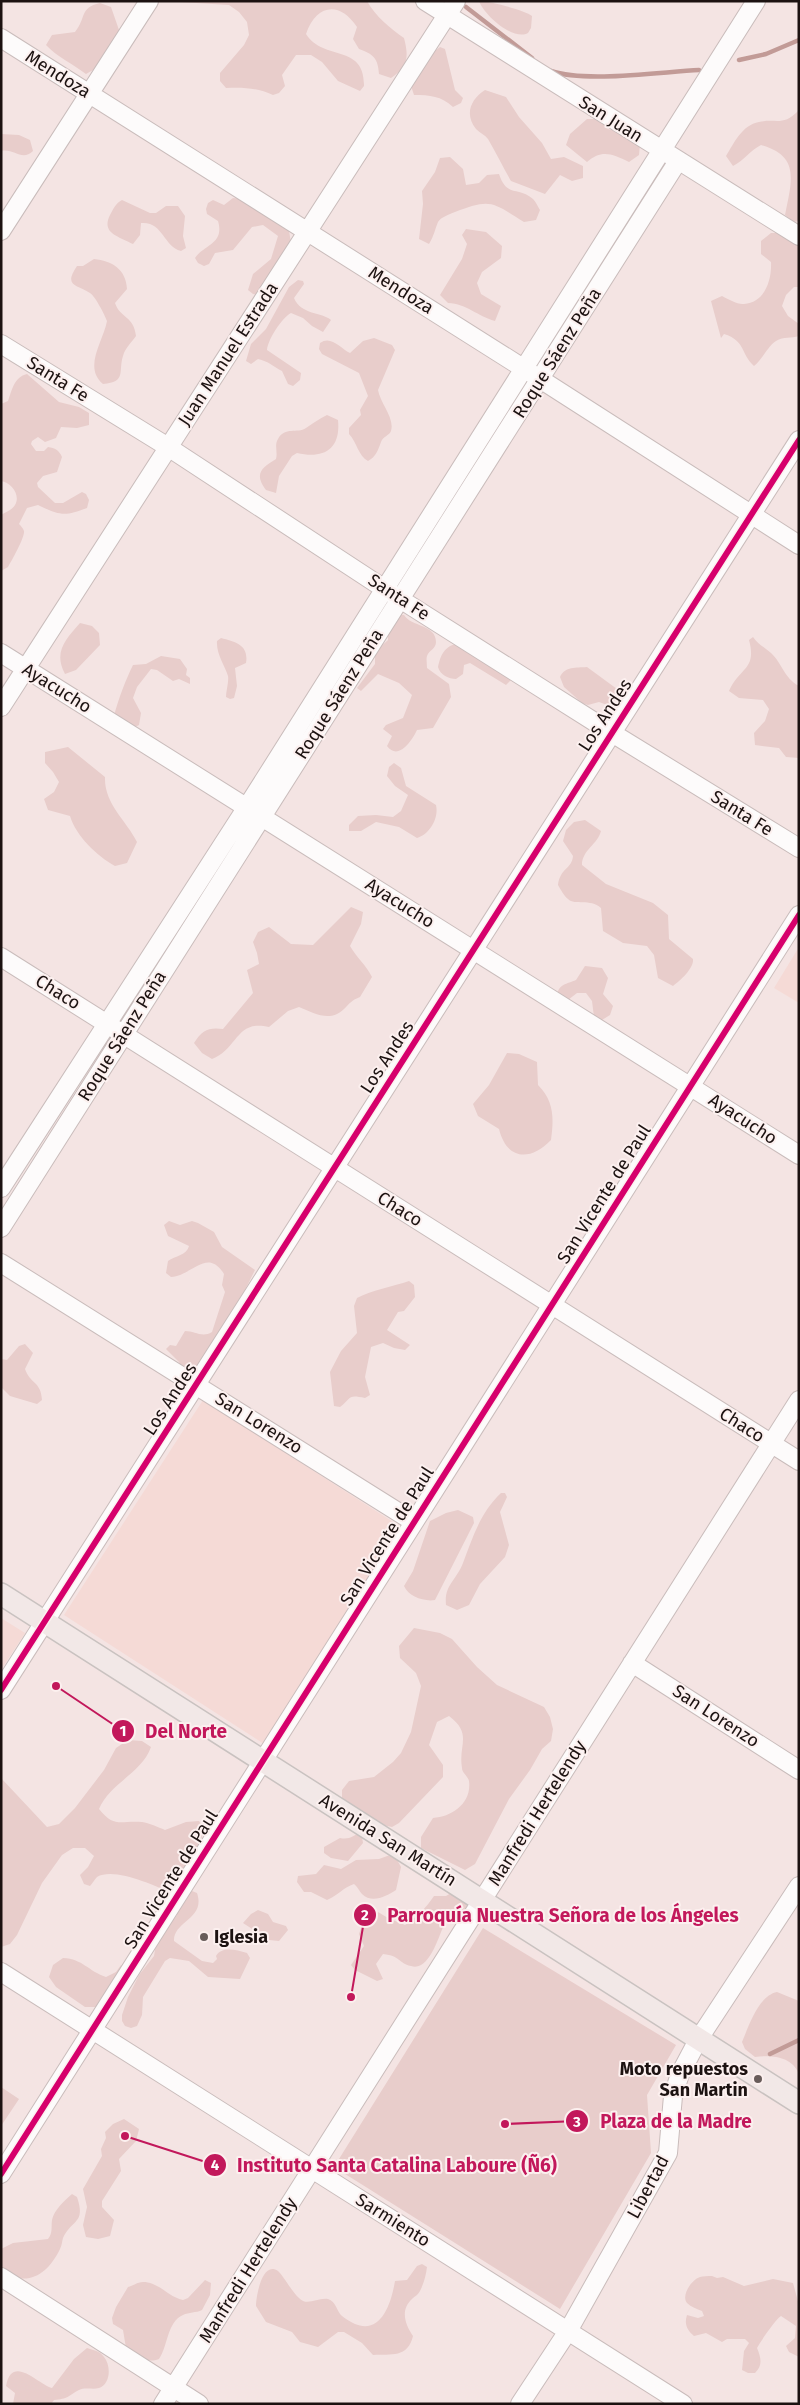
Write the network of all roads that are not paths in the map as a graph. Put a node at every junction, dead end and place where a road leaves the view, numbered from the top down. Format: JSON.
{"nodes":[{"id":1,"x":149,"y":1,"type":"edge"},
{"id":2,"x":425,"y":1,"type":"edge"},
{"id":3,"x":756,"y":1,"type":"edge"},
{"id":4,"x":452,"y":8,"type":"edge"},
{"id":5,"x":1,"y":38,"type":"edge"},
{"id":6,"x":90,"y":94,"type":"junction"},
{"id":7,"x":660,"y":150,"type":"junction"},
{"id":8,"x":678,"y":161,"type":"junction"},
{"id":9,"x":1,"y":231,"type":"edge"},
{"id":10,"x":307,"y":232,"type":"junction"},
{"id":11,"x":799,"y":236,"type":"edge"},
{"id":12,"x":1,"y":344,"type":"edge"},
{"id":13,"x":523,"y":368,"type":"junction"},
{"id":14,"x":540,"y":378,"type":"junction"},
{"id":15,"x":799,"y":440,"type":"edge"},
{"id":16,"x":168,"y":447,"type":"junction"},
{"id":17,"x":751,"y":515,"type":"junction"},
{"id":18,"x":799,"y":545,"type":"edge"},
{"id":19,"x":385,"y":588,"type":"junction"},
{"id":20,"x":400,"y":599,"type":"junction"},
{"id":21,"x":1,"y":653,"type":"edge"},
{"id":22,"x":26,"y":669,"type":"junction"},
{"id":23,"x":1,"y":707,"type":"edge"},
{"id":24,"x":612,"y":733,"type":"junction"},
{"id":25,"x":254,"y":812,"type":"junction"},
{"id":26,"x":799,"y":848,"type":"edge"},
{"id":27,"x":799,"y":915,"type":"edge"},
{"id":28,"x":473,"y":949,"type":"junction"},
{"id":29,"x":1,"y":957,"type":"edge"},
{"id":30,"x":107,"y":1024,"type":"junction"},
{"id":31,"x":124,"y":1034,"type":"junction"},
{"id":32,"x":691,"y":1085,"type":"junction"},
{"id":33,"x":799,"y":1155,"type":"edge"},
{"id":34,"x":334,"y":1167,"type":"junction"},
{"id":35,"x":1,"y":1188,"type":"edge"},
{"id":36,"x":1,"y":1228,"type":"edge"},
{"id":37,"x":1,"y":1262,"type":"edge"},
{"id":38,"x":552,"y":1305,"type":"junction"},
{"id":39,"x":197,"y":1384,"type":"junction"},
{"id":40,"x":799,"y":1400,"type":"edge"},
{"id":41,"x":771,"y":1443,"type":"junction"},
{"id":42,"x":799,"y":1461,"type":"edge"},
{"id":43,"x":414,"y":1522,"type":"junction"},
{"id":44,"x":1,"y":1594,"type":"edge"},
{"id":45,"x":45,"y":1622,"type":"junction"},
{"id":46,"x":632,"y":1663,"type":"junction"},
{"id":47,"x":1,"y":1690,"type":"edge"},
{"id":48,"x":263,"y":1760,"type":"junction"},
{"id":49,"x":799,"y":1770,"type":"edge"},
{"id":50,"x":799,"y":1886,"type":"edge"},
{"id":51,"x":482,"y":1900,"type":"junction"},
{"id":52,"x":1,"y":1972,"type":"edge"},
{"id":53,"x":93,"y":2030,"type":"junction"},
{"id":54,"x":698,"y":2040,"type":"junction"},
{"id":55,"x":799,"y":2103,"type":"edge"},
{"id":56,"x":312,"y":2169,"type":"junction"},
{"id":57,"x":1,"y":2174,"type":"edge"},
{"id":58,"x":1,"y":2277,"type":"edge"},
{"id":59,"x":568,"y":2331,"type":"junction"},
{"id":60,"x":174,"y":2387,"type":"junction"},
{"id":61,"x":163,"y":2404,"type":"edge"},
{"id":62,"x":199,"y":2404,"type":"edge"},
{"id":63,"x":520,"y":2404,"type":"edge"},
{"id":64,"x":683,"y":2404,"type":"edge"}],
"edges":[{"from":1,"to":6,"type":"street"},
{"from":2,"to":4,"type":"street","name":"San Juan"},
{"from":3,"to":7,"type":"street","name":"Roque Sáenz Peña"},
{"from":4,"to":7,"type":"street","name":"San Juan"},
{"from":4,"to":10,"type":"street","name":"Juan Manuel Estrada"},
{"from":5,"to":6,"type":"street","name":"Mendoza"},
{"from":6,"to":9,"type":"street"},
{"from":6,"to":10,"type":"street","name":"Mendoza"},
{"from":7,"to":8,"type":"street","name":"San Juan"},
{"from":7,"to":13,"type":"street","name":"Roque Sáenz Peña"},
{"from":8,"to":11,"type":"street","name":"San Juan"},
{"from":8,"to":14,"type":"street","name":"Roque Sáenz Peña"},
{"from":10,"to":13,"type":"street","name":"Mendoza"},
{"from":10,"to":16,"type":"street","name":"Juan Manuel Estrada"},
{"from":12,"to":16,"type":"street","name":"Santa Fe"},
{"from":13,"to":14,"type":"street","name":"Mendoza"},
{"from":13,"to":19,"type":"street","name":"Roque Sáenz Peña"},
{"from":14,"to":17,"type":"street","name":"Mendoza"},
{"from":14,"to":20,"type":"street","name":"Roque Sáenz Peña"},
{"from":15,"to":17,"type":"street","name":"Los Andes"},
{"from":16,"to":19,"type":"street","name":"Santa Fe"},
{"from":16,"to":22,"type":"street","name":"Juan Manuel Estrada"},
{"from":17,"to":18,"type":"street","name":"Mendoza"},
{"from":17,"to":24,"type":"street","name":"Los Andes"},
{"from":19,"to":20,"type":"street","name":"Santa Fe"},
{"from":19,"to":25,"type":"street","name":"Roque Sáenz Peña"},
{"from":20,"to":24,"type":"street","name":"Santa Fe"},
{"from":20,"to":25,"type":"street","name":"Roque Sáenz Peña"},
{"from":21,"to":22,"type":"street","name":"Ayacucho"},
{"from":22,"to":23,"type":"street","name":"Juan Manuel Estrada"},
{"from":22,"to":25,"type":"street","name":"Ayacucho"},
{"from":24,"to":26,"type":"street","name":"Santa Fe"},
{"from":24,"to":28,"type":"street","name":"Los Andes"},
{"from":25,"to":28,"type":"street","name":"Ayacucho"},
{"from":25,"to":30,"type":"street","name":"Roque Sáenz Peña"},
{"from":25,"to":31,"type":"street","name":"Roque Sáenz Peña"},
{"from":27,"to":32,"type":"street","name":"San Vicente de Paul"},
{"from":28,"to":32,"type":"street","name":"Ayacucho"},
{"from":28,"to":34,"type":"street","name":"Los Andes"},
{"from":29,"to":30,"type":"street","name":"Chaco"},
{"from":30,"to":31,"type":"street","name":"Chaco"},
{"from":30,"to":35,"type":"street","name":"Roque Sáenz Peña"},
{"from":31,"to":34,"type":"street","name":"Chaco"},
{"from":31,"to":36,"type":"street","name":"Roque Sáenz Peña"},
{"from":32,"to":33,"type":"street","name":"Ayacucho"},
{"from":32,"to":38,"type":"street","name":"San Vicente de Paul"},
{"from":34,"to":38,"type":"street","name":"Chaco"},
{"from":34,"to":39,"type":"street","name":"Los Andes"},
{"from":37,"to":39,"type":"street","name":"San Lorenzo"},
{"from":38,"to":41,"type":"street","name":"Chaco"},
{"from":38,"to":43,"type":"street","name":"San Vicente de Paul"},
{"from":39,"to":43,"type":"street","name":"San Lorenzo"},
{"from":39,"to":45,"type":"street","name":"Los Andes"},
{"from":40,"to":41,"type":"street","name":"Manfredi Hertelendy"},
{"from":41,"to":42,"type":"street","name":"Chaco"},
{"from":41,"to":46,"type":"street","name":"Manfredi Hertelendy"},
{"from":43,"to":48,"type":"street","name":"San Vicente de Paul"},
{"from":44,"to":45,"type":"main road","name":"Avenida San Martín"},
{"from":45,"to":47,"type":"street","name":"Los Andes"},
{"from":45,"to":48,"type":"main road","name":"Avenida San Martín"},
{"from":46,"to":49,"type":"street","name":"San Lorenzo"},
{"from":46,"to":51,"type":"street","name":"Manfredi Hertelendy"},
{"from":48,"to":51,"type":"main road","name":"Avenida San Martín"},
{"from":48,"to":53,"type":"street","name":"San Vicente de Paul"},
{"from":50,"to":54,"type":"street","name":"Libertad"},
{"from":51,"to":54,"type":"main road","name":"Avenida San Martín"},
{"from":51,"to":56,"type":"street","name":"Manfredi Hertelendy"},
{"from":52,"to":53,"type":"street","name":"Sarmiento"},
{"from":53,"to":56,"type":"street","name":"Sarmiento"},
{"from":53,"to":57,"type":"street","name":"San Vicente de Paul"},
{"from":54,"to":55,"type":"main road","name":"Avenida San Martín"},
{"from":54,"to":59,"type":"street","name":"Libertad"},
{"from":56,"to":59,"type":"street","name":"Sarmiento"},
{"from":56,"to":60,"type":"street","name":"Manfredi Hertelendy"},
{"from":58,"to":60,"type":"street"},
{"from":59,"to":63,"type":"street","name":"Libertad"},
{"from":59,"to":64,"type":"street","name":"Sarmiento"},
{"from":60,"to":61,"type":"street","name":"Manfredi Hertelendy"},
{"from":60,"to":62,"type":"street"}]}
